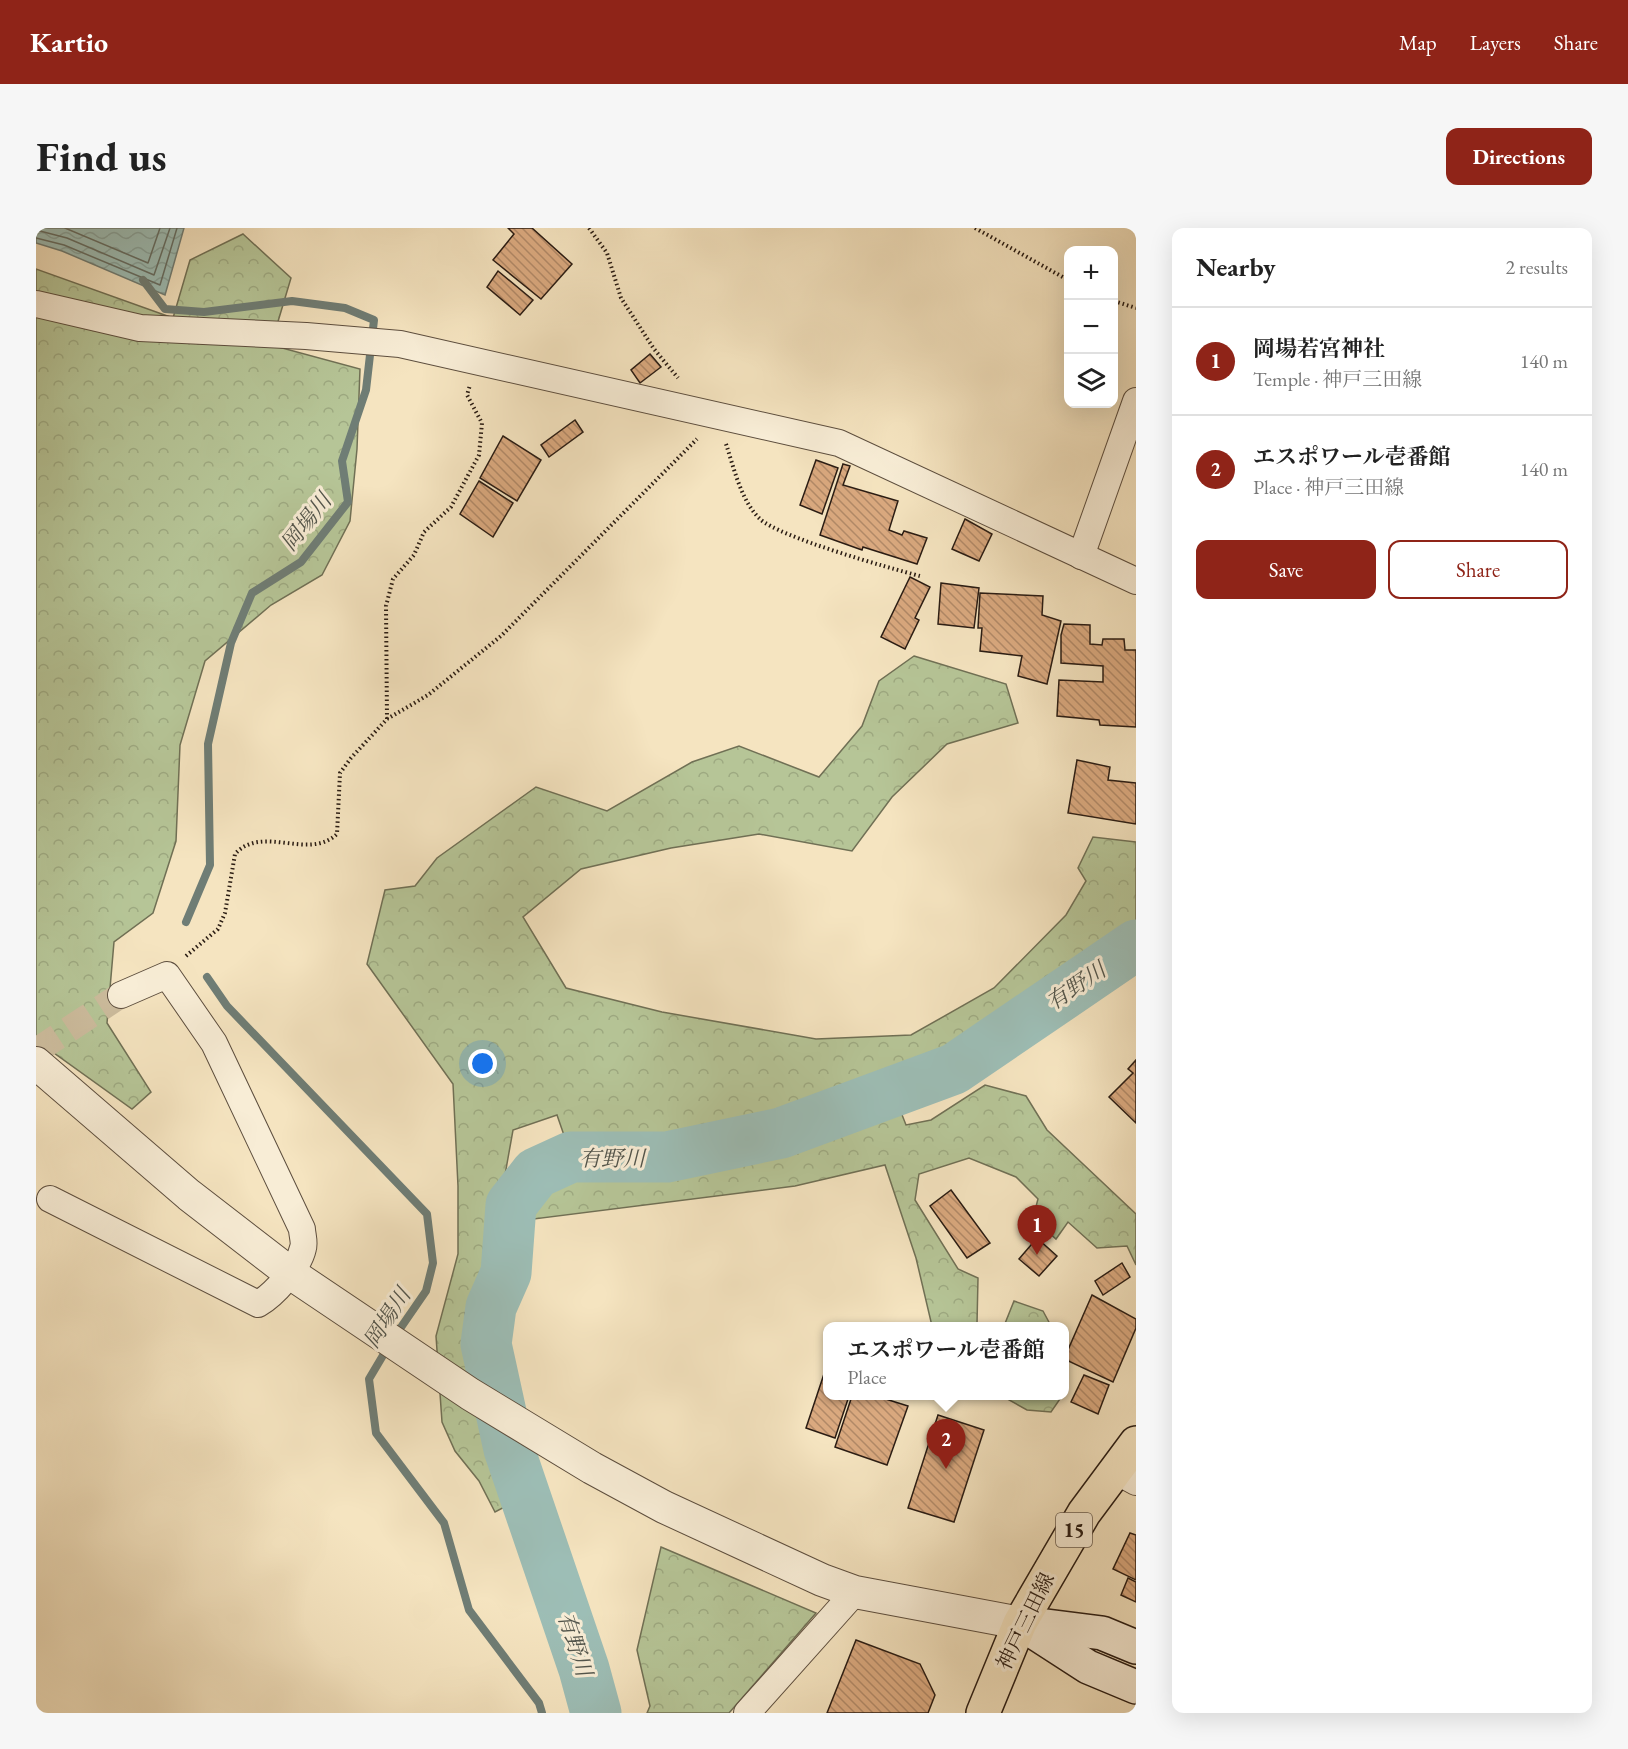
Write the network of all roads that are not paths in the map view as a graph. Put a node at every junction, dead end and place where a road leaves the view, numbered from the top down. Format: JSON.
{"nodes":[{"id":1,"x":36,"y":304,"type":"edge"},
{"id":2,"x":1136,"y":401,"type":"edge"},
{"id":3,"x":1081,"y":556,"type":"junction"},
{"id":4,"x":1136,"y":581,"type":"edge"},
{"id":5,"x":121,"y":995,"type":"tunnel mouth"},
{"id":6,"x":36,"y":1063,"type":"edge"},
{"id":7,"x":50,"y":1199,"type":"dead end"},
{"id":8,"x":290,"y":1274,"type":"junction"},
{"id":9,"x":1136,"y":1443,"type":"edge"},
{"id":10,"x":1125,"y":1476,"type":"edge"},
{"id":11,"x":855,"y":1592,"type":"junction"},
{"id":12,"x":1020,"y":1623,"type":"junction"},
{"id":13,"x":1136,"y":1647,"type":"edge"},
{"id":14,"x":1136,"y":1687,"type":"edge"},
{"id":15,"x":747,"y":1713,"type":"edge"},
{"id":16,"x":982,"y":1713,"type":"edge"}],
"edges":[{"from":1,"to":3,"type":"street"},
{"from":2,"to":3,"type":"street"},
{"from":3,"to":4,"type":"street"},
{"from":5,"to":8,"type":"street"},
{"from":6,"to":8,"type":"street"},
{"from":7,"to":8,"type":"street"},
{"from":8,"to":11,"type":"street"},
{"from":9,"to":10,"type":"main road","name":"神戸三田線","number":"15"},
{"from":10,"to":12,"type":"main road","name":"神戸三田線","number":"15"},
{"from":11,"to":12,"type":"street"},
{"from":11,"to":15,"type":"street"},
{"from":12,"to":13,"type":"main road"},
{"from":12,"to":14,"type":"main road"},
{"from":12,"to":16,"type":"main road","name":"神戸三田線","number":"15"}]}
